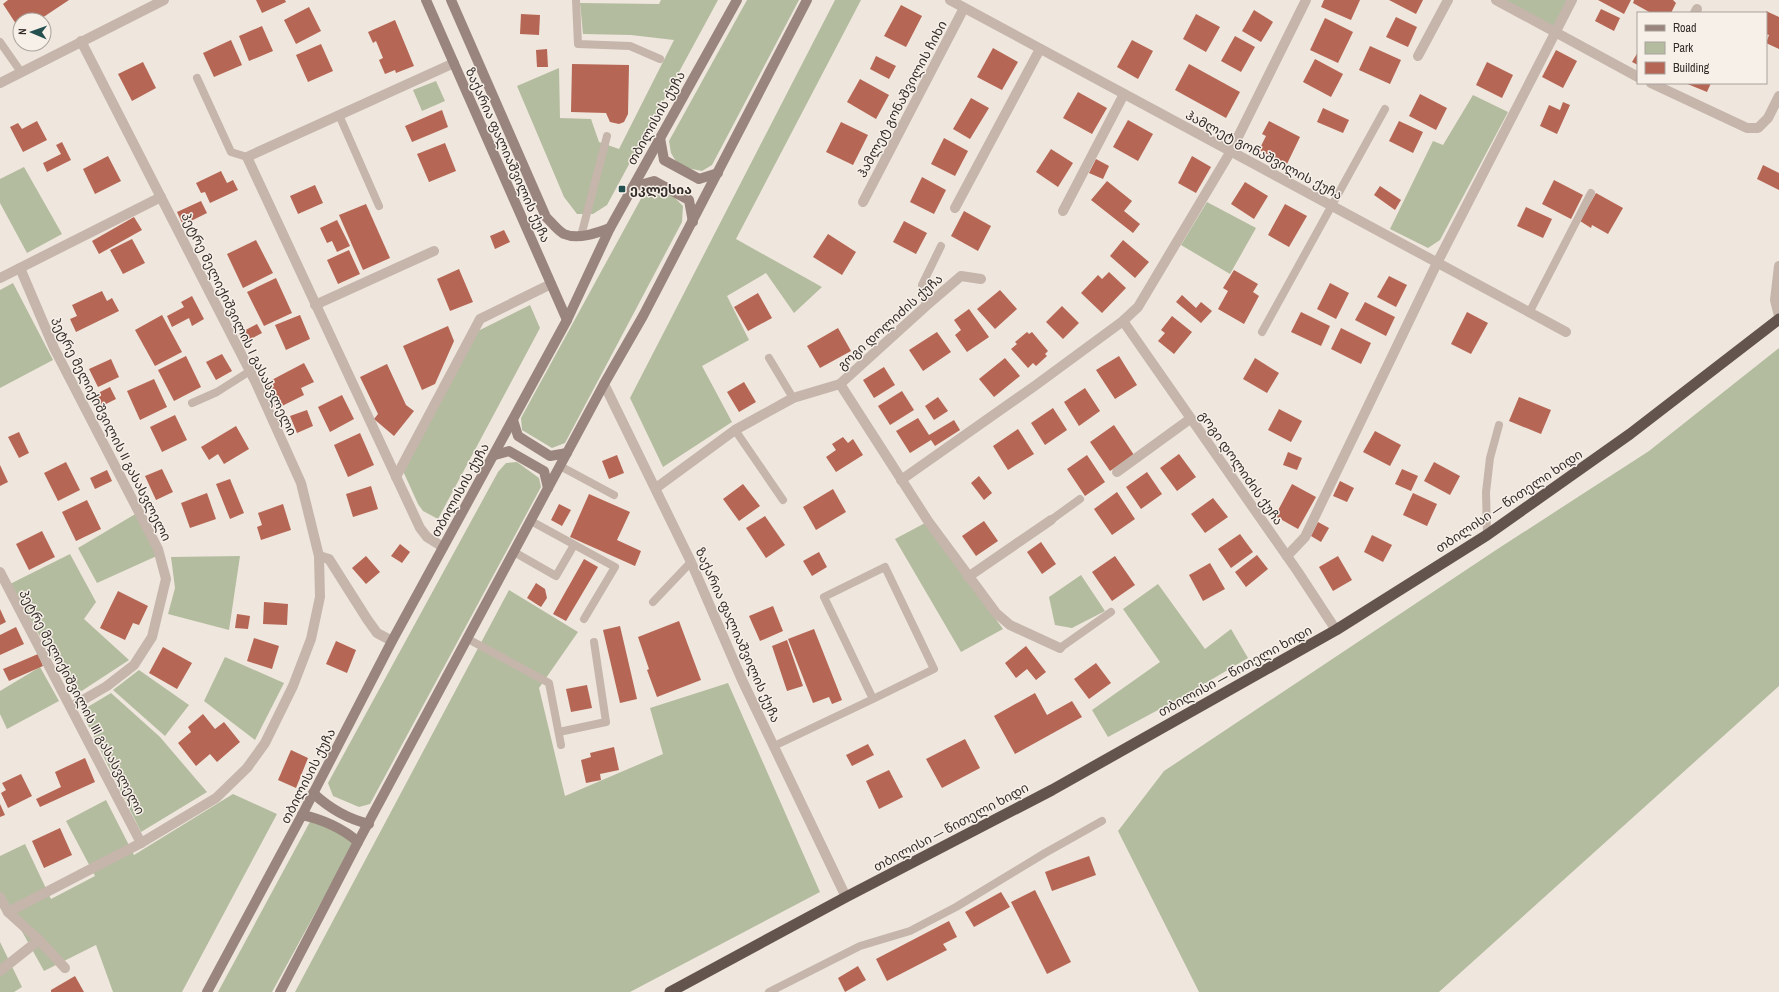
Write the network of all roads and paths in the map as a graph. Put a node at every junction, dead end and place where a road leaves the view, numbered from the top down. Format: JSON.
{"nodes":[{"id":1,"x":426,"y":0,"type":"edge"},
{"id":2,"x":451,"y":0,"type":"edge"},
{"id":3,"x":576,"y":0,"type":"edge"},
{"id":4,"x":737,"y":0,"type":"edge"},
{"id":5,"x":807,"y":0,"type":"edge"},
{"id":6,"x":950,"y":0,"type":"edge"},
{"id":7,"x":1306,"y":0,"type":"edge"},
{"id":8,"x":1448,"y":0,"type":"edge"},
{"id":9,"x":1496,"y":0,"type":"edge"},
{"id":10,"x":1572,"y":0,"type":"edge"},
{"id":11,"x":157,"y":1,"type":"edge"},
{"id":12,"x":964,"y":8,"type":"junction"},
{"id":13,"x":1555,"y":33,"type":"junction"},
{"id":14,"x":0,"y":42,"type":"edge"},
{"id":15,"x":81,"y":42,"type":"junction"},
{"id":16,"x":1040,"y":49,"type":"junction"},
{"id":17,"x":1418,"y":56,"type":"dead end"},
{"id":18,"x":660,"y":59,"type":"dead end"},
{"id":19,"x":454,"y":63,"type":"junction"},
{"id":20,"x":21,"y":72,"type":"junction"},
{"id":21,"x":1637,"y":76,"type":"edge"},
{"id":22,"x":197,"y":78,"type":"dead end"},
{"id":23,"x":0,"y":83,"type":"edge"},
{"id":24,"x":1656,"y":84,"type":"edge"},
{"id":25,"x":1124,"y":94,"type":"junction"},
{"id":26,"x":1779,"y":96,"type":"edge"},
{"id":27,"x":1384,"y":110,"type":"dead end"},
{"id":28,"x":339,"y":115,"type":"junction"},
{"id":29,"x":607,"y":136,"type":"dead end"},
{"id":30,"x":660,"y":138,"type":"junction"},
{"id":31,"x":1231,"y":152,"type":"junction"},
{"id":32,"x":247,"y":157,"type":"junction"},
{"id":33,"x":718,"y":173,"type":"junction"},
{"id":34,"x":633,"y":187,"type":"junction"},
{"id":35,"x":1591,"y":194,"type":"dead end"},
{"id":36,"x":161,"y":197,"type":"junction"},
{"id":37,"x":863,"y":202,"type":"dead end"},
{"id":38,"x":379,"y":206,"type":"dead end"},
{"id":39,"x":1331,"y":206,"type":"junction"},
{"id":40,"x":955,"y":208,"type":"dead end"},
{"id":41,"x":1063,"y":211,"type":"dead end"},
{"id":42,"x":693,"y":222,"type":"junction"},
{"id":43,"x":610,"y":228,"type":"junction"},
{"id":44,"x":581,"y":236,"type":"junction"},
{"id":45,"x":941,"y":246,"type":"dead end"},
{"id":46,"x":434,"y":251,"type":"dead end"},
{"id":47,"x":1437,"y":263,"type":"junction"},
{"id":48,"x":1779,"y":266,"type":"edge"},
{"id":49,"x":20,"y":268,"type":"junction"},
{"id":50,"x":0,"y":278,"type":"edge"},
{"id":51,"x":981,"y":279,"type":"dead end"},
{"id":52,"x":551,"y":284,"type":"junction"},
{"id":53,"x":315,"y":304,"type":"junction"},
{"id":54,"x":926,"y":306,"type":"junction"},
{"id":55,"x":1529,"y":313,"type":"junction"},
{"id":56,"x":1779,"y":318,"type":"edge"},
{"id":57,"x":567,"y":320,"type":"junction"},
{"id":58,"x":1123,"y":321,"type":"junction"},
{"id":59,"x":1262,"y":332,"type":"dead end"},
{"id":60,"x":1566,"y":332,"type":"dead end"},
{"id":61,"x":769,"y":358,"type":"dead end"},
{"id":62,"x":250,"y":371,"type":"junction"},
{"id":63,"x":604,"y":384,"type":"junction"},
{"id":64,"x":840,"y":384,"type":"junction"},
{"id":65,"x":793,"y":398,"type":"junction"},
{"id":66,"x":192,"y":403,"type":"dead end"},
{"id":67,"x":1190,"y":419,"type":"junction"},
{"id":68,"x":513,"y":420,"type":"junction"},
{"id":69,"x":1499,"y":425,"type":"dead end"},
{"id":70,"x":735,"y":430,"type":"junction"},
{"id":71,"x":567,"y":452,"type":"junction"},
{"id":72,"x":494,"y":455,"type":"junction"},
{"id":73,"x":560,"y":466,"type":"junction"},
{"id":74,"x":1117,"y":472,"type":"dead end"},
{"id":75,"x":396,"y":476,"type":"junction"},
{"id":76,"x":901,"y":480,"type":"junction"},
{"id":77,"x":548,"y":488,"type":"junction"},
{"id":78,"x":656,"y":488,"type":"junction"},
{"id":79,"x":614,"y":495,"type":"dead end"},
{"id":80,"x":1080,"y":499,"type":"dead end"},
{"id":81,"x":783,"y":500,"type":"dead end"},
{"id":82,"x":1051,"y":520,"type":"joint"},
{"id":83,"x":531,"y":521,"type":"junction"},
{"id":84,"x":1487,"y":535,"type":"junction"},
{"id":85,"x":574,"y":545,"type":"junction"},
{"id":86,"x":444,"y":547,"type":"junction"},
{"id":87,"x":514,"y":552,"type":"junction"},
{"id":88,"x":319,"y":556,"type":"junction"},
{"id":89,"x":1286,"y":556,"type":"junction"},
{"id":90,"x":691,"y":562,"type":"junction"},
{"id":91,"x":0,"y":572,"type":"edge"},
{"id":92,"x":968,"y":577,"type":"junction"},
{"id":93,"x":652,"y":602,"type":"dead end"},
{"id":94,"x":1111,"y":612,"type":"dead end"},
{"id":95,"x":584,"y":619,"type":"dead end"},
{"id":96,"x":1336,"y":630,"type":"junction"},
{"id":97,"x":468,"y":639,"type":"junction"},
{"id":98,"x":392,"y":641,"type":"junction"},
{"id":99,"x":594,"y":642,"type":"dead end"},
{"id":100,"x":1060,"y":648,"type":"joint"},
{"id":101,"x":873,"y":699,"type":"junction"},
{"id":102,"x":70,"y":708,"type":"junction"},
{"id":103,"x":559,"y":732,"type":"junction"},
{"id":104,"x":562,"y":745,"type":"dead end"},
{"id":105,"x":774,"y":746,"type":"junction"},
{"id":106,"x":313,"y":794,"type":"junction"},
{"id":107,"x":302,"y":815,"type":"junction"},
{"id":108,"x":1102,"y":821,"type":"dead end"},
{"id":109,"x":369,"y":824,"type":"junction"},
{"id":110,"x":358,"y":842,"type":"junction"},
{"id":111,"x":141,"y":843,"type":"junction"},
{"id":112,"x":0,"y":897,"type":"edge"},
{"id":113,"x":846,"y":897,"type":"junction"},
{"id":114,"x":8,"y":912,"type":"junction"},
{"id":115,"x":39,"y":940,"type":"junction"},
{"id":116,"x":65,"y":968,"type":"dead end"},
{"id":117,"x":0,"y":971,"type":"edge"},
{"id":118,"x":207,"y":992,"type":"edge"},
{"id":119,"x":280,"y":992,"type":"edge"},
{"id":120,"x":670,"y":992,"type":"edge"},
{"id":121,"x":769,"y":992,"type":"edge"}],
"edges":[{"from":1,"to":19,"type":"main road","name":"ზაქარია ფალიაშვილის ქუჩა"},
{"from":2,"to":44,"type":"main road","name":"ზაქარია ფალიაშვილის ქუჩა"},
{"from":3,"to":18,"type":"lane"},
{"from":4,"to":30,"type":"main road","name":"თბილისის ქუჩა"},
{"from":5,"to":33,"type":"main road"},
{"from":6,"to":12,"type":"street","name":"ჰამლეტ გონაშვილის ქუჩა"},
{"from":7,"to":31,"type":"street"},
{"from":8,"to":17,"type":"street"},
{"from":9,"to":13,"type":"street"},
{"from":10,"to":13,"type":"street"},
{"from":11,"to":15,"type":"street"},
{"from":12,"to":16,"type":"street","name":"ჰამლეტ გონაშვილის ქუჩა"},
{"from":12,"to":37,"type":"street","name":"ჰამლეტ გონაშვილის ჩიხი"},
{"from":13,"to":21,"type":"street"},
{"from":13,"to":47,"type":"street"},
{"from":14,"to":20,"type":"lane"},
{"from":15,"to":20,"type":"street"},
{"from":15,"to":36,"type":"street","name":"პეტრე მელიქიშვილის I გასასვლელი"},
{"from":16,"to":25,"type":"street","name":"ჰამლეტ გონაშვილის ქუჩა"},
{"from":16,"to":40,"type":"street"},
{"from":19,"to":28,"type":"street"},
{"from":19,"to":52,"type":"main road","name":"ზაქარია ფალიაშვილის ქუჩა"},
{"from":20,"to":23,"type":"street"},
{"from":22,"to":32,"type":"lane"},
{"from":24,"to":26,"type":"street"},
{"from":25,"to":31,"type":"street","name":"ჰამლეტ გონაშვილის ქუჩა"},
{"from":25,"to":41,"type":"street"},
{"from":27,"to":39,"type":"lane"},
{"from":28,"to":32,"type":"street"},
{"from":28,"to":38,"type":"lane"},
{"from":29,"to":44,"type":"lane"},
{"from":30,"to":33,"type":"main road"},
{"from":30,"to":34,"type":"main road","name":"თბილისის ქუჩა"},
{"from":31,"to":39,"type":"street","name":"ჰამლეტ გონაშვილის ქუჩა"},
{"from":31,"to":58,"type":"street"},
{"from":32,"to":53,"type":"street"},
{"from":33,"to":42,"type":"main road"},
{"from":34,"to":42,"type":"main road"},
{"from":34,"to":43,"type":"main road","name":"თბილისის ქუჩა"},
{"from":35,"to":55,"type":"lane"},
{"from":36,"to":49,"type":"street"},
{"from":36,"to":62,"type":"street","name":"პეტრე მელიქიშვილის I გასასვლელი"},
{"from":39,"to":47,"type":"street","name":"ჰამლეტ გონაშვილის ქუჩა"},
{"from":39,"to":59,"type":"lane"},
{"from":42,"to":63,"type":"main road"},
{"from":43,"to":44,"type":"main road","name":"ზაქარია ფალიაშვილის ქუჩა"},
{"from":43,"to":57,"type":"main road","name":"თბილისის ქუჩა"},
{"from":45,"to":54,"type":"lane"},
{"from":46,"to":53,"type":"street"},
{"from":47,"to":55,"type":"street","name":"ჰამლეტ გონაშვილის ქუჩა"},
{"from":47,"to":89,"type":"street"},
{"from":48,"to":56,"type":"street"},
{"from":49,"to":50,"type":"street"},
{"from":49,"to":102,"type":"street","name":"პეტრე მელიქიშვილის II გასასვლელი"},
{"from":51,"to":54,"type":"street","name":"გოგი დოლიძის ქუჩა"},
{"from":52,"to":57,"type":"main road","name":"ზაქარია ფალიაშვილის ქუჩა"},
{"from":52,"to":75,"type":"street"},
{"from":53,"to":75,"type":"street"},
{"from":54,"to":64,"type":"street","name":"გოგი დოლიძის ქუჩა"},
{"from":55,"to":60,"type":"street","name":"ჰამლეტ გონაშვილის ქუჩა"},
{"from":56,"to":84,"type":"highway","name":"თბილისი — წითელი ხიდი"},
{"from":57,"to":68,"type":"main road","name":"თბილისის ქუჩა"},
{"from":58,"to":67,"type":"street","name":"გოგი დოლიძის ქუჩა"},
{"from":58,"to":76,"type":"street"},
{"from":61,"to":65,"type":"lane"},
{"from":62,"to":66,"type":"lane"},
{"from":62,"to":88,"type":"street","name":"პეტრე მელიქიშვილის I გასასვლელი"},
{"from":63,"to":71,"type":"main road"},
{"from":63,"to":78,"type":"street","name":"ზაქარია ფალიაშვილის ქუჩა"},
{"from":64,"to":65,"type":"street","name":"გოგი დოლიძის ქუჩა"},
{"from":64,"to":76,"type":"street","name":"გოგი დოლიძის ქუჩა"},
{"from":65,"to":70,"type":"street","name":"გოგი დოლიძის ქუჩა"},
{"from":67,"to":74,"type":"street"},
{"from":67,"to":89,"type":"street","name":"გოგი დოლიძის ქუჩა"},
{"from":68,"to":71,"type":"main road"},
{"from":68,"to":72,"type":"main road","name":"თბილისის ქუჩა"},
{"from":69,"to":84,"type":"lane"},
{"from":70,"to":78,"type":"street","name":"გოგი დოლიძის ქუჩა"},
{"from":70,"to":81,"type":"lane"},
{"from":71,"to":73,"type":"main road"},
{"from":72,"to":77,"type":"main road"},
{"from":72,"to":86,"type":"main road","name":"თბილისის ქუჩა"},
{"from":73,"to":77,"type":"main road"},
{"from":73,"to":79,"type":"lane"},
{"from":75,"to":86,"type":"street"},
{"from":76,"to":92,"type":"street","name":"გოგი დოლიძის ქუჩა"},
{"from":77,"to":83,"type":"main road"},
{"from":78,"to":90,"type":"street","name":"ზაქარია ფალიაშვილის ქუჩა"},
{"from":80,"to":82,"type":"lane"},
{"from":82,"to":92,"type":"street"},
{"from":83,"to":85,"type":"lane"},
{"from":83,"to":87,"type":"main road"},
{"from":84,"to":96,"type":"highway","name":"თბილისი — წითელი ხიდი"},
{"from":85,"to":87,"type":"lane"},
{"from":85,"to":95,"type":"lane"},
{"from":86,"to":98,"type":"main road","name":"თბილისის ქუჩა"},
{"from":87,"to":97,"type":"main road"},
{"from":88,"to":98,"type":"street"},
{"from":88,"to":111,"type":"street","name":"პეტრე მელიქიშვილის I გასასვლელი"},
{"from":89,"to":96,"type":"street","name":"გოგი დოლიძის ქუჩა"},
{"from":90,"to":93,"type":"lane"},
{"from":90,"to":105,"type":"street","name":"ზაქარია ფალიაშვილის ქუჩა"},
{"from":91,"to":102,"type":"street","name":"პეტრე მელიქიშვილის III გასასვლელი"},
{"from":92,"to":100,"type":"street","name":"გოგი დოლიძის ქუჩა"},
{"from":94,"to":100,"type":"lane"},
{"from":96,"to":113,"type":"highway","name":"თბილისი — წითელი ხიდი"},
{"from":97,"to":103,"type":"lane"},
{"from":97,"to":109,"type":"main road"},
{"from":98,"to":106,"type":"main road","name":"თბილისის ქუჩა"},
{"from":99,"to":103,"type":"lane"},
{"from":101,"to":101,"type":"lane"},
{"from":101,"to":105,"type":"lane"},
{"from":102,"to":111,"type":"street","name":"პეტრე მელიქიშვილის III გასასვლელი"},
{"from":103,"to":104,"type":"lane"},
{"from":105,"to":113,"type":"street","name":"ზაქარია ფალიაშვილის ქუჩა"},
{"from":106,"to":107,"type":"main road","name":"თბილისის ქუჩა"},
{"from":106,"to":109,"type":"main road"},
{"from":107,"to":110,"type":"main road"},
{"from":107,"to":118,"type":"main road","name":"თბილისის ქუჩა"},
{"from":108,"to":121,"type":"lane"},
{"from":109,"to":110,"type":"main road"},
{"from":110,"to":119,"type":"main road"},
{"from":111,"to":114,"type":"street","name":"პეტრე მელიქიშვილის I გასასვლელი"},
{"from":112,"to":114,"type":"street"},
{"from":113,"to":120,"type":"highway","name":"თბილისი — წითელი ხიდი"},
{"from":114,"to":115,"type":"street"},
{"from":115,"to":116,"type":"street"},
{"from":115,"to":117,"type":"street"}]}
